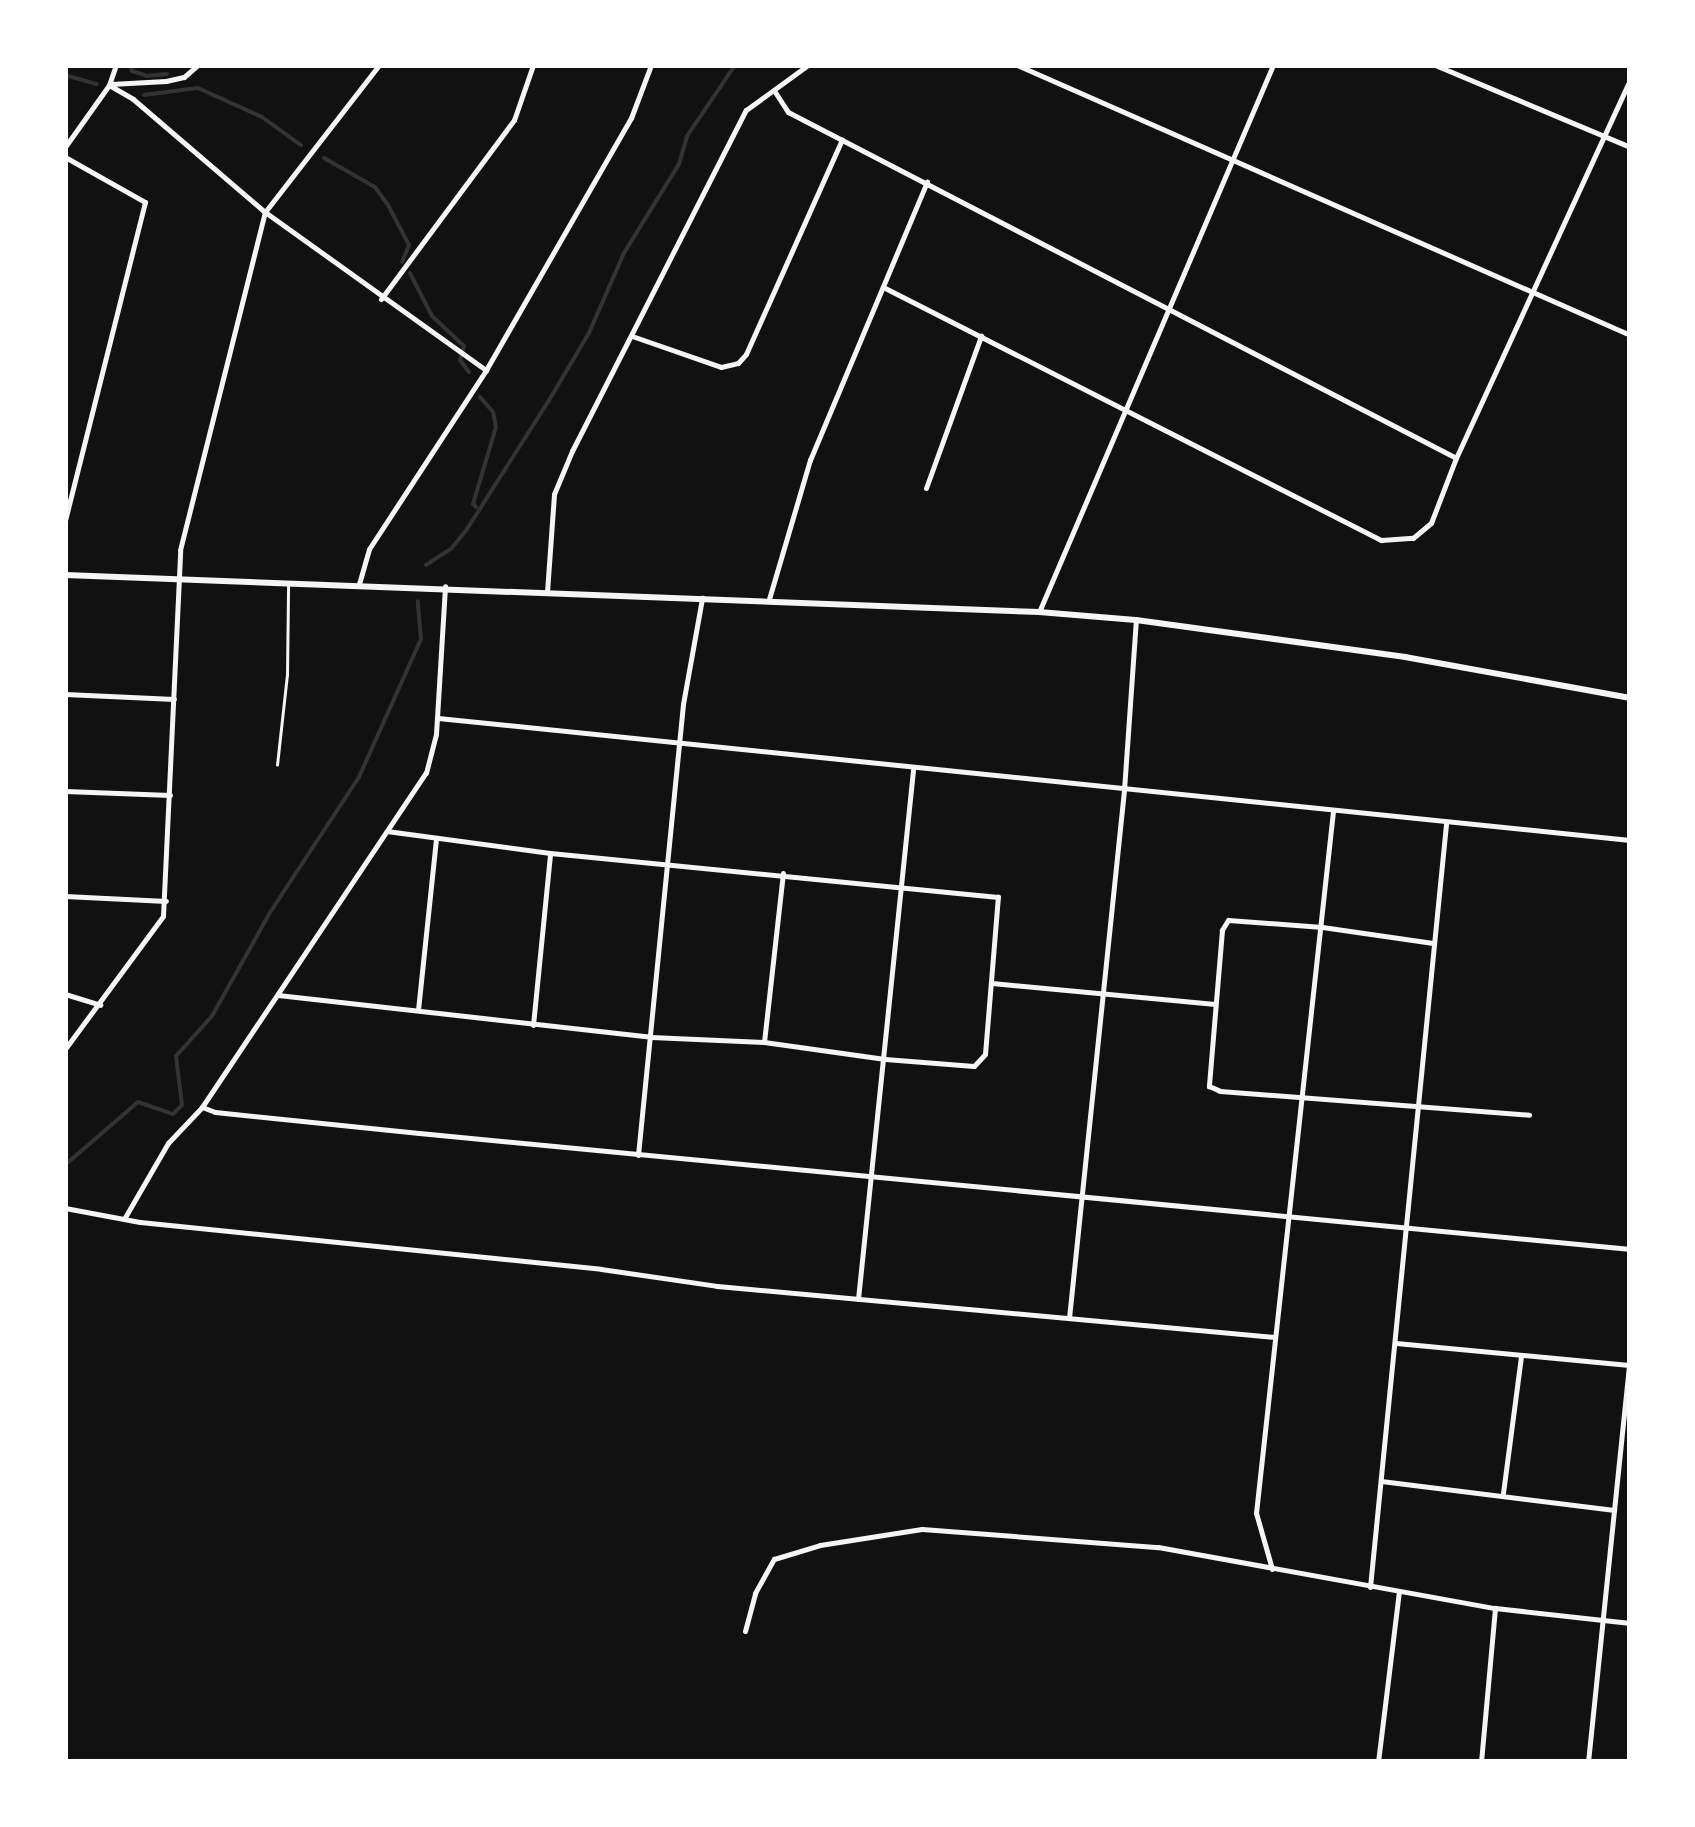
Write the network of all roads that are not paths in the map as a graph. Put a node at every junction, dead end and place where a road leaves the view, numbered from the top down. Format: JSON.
{"nodes":[{"id":1,"x":116,"y":65,"type":"edge"},
{"id":2,"x":198,"y":65,"type":"edge"},
{"id":3,"x":379,"y":65,"type":"edge"},
{"id":4,"x":534,"y":65,"type":"edge"},
{"id":5,"x":651,"y":65,"type":"edge"},
{"id":6,"x":808,"y":65,"type":"edge"},
{"id":7,"x":1017,"y":65,"type":"edge"},
{"id":8,"x":1273,"y":65,"type":"edge"},
{"id":9,"x":1435,"y":65,"type":"edge"},
{"id":10,"x":1630,"y":79,"type":"edge"},
{"id":11,"x":109,"y":84,"type":"junction"},
{"id":12,"x":775,"y":92,"type":"junction"},
{"id":13,"x":1606,"y":137,"type":"junction"},
{"id":14,"x":842,"y":138,"type":"junction"},
{"id":15,"x":65,"y":146,"type":"edge"},
{"id":16,"x":1630,"y":148,"type":"edge"},
{"id":17,"x":65,"y":157,"type":"edge"},
{"id":18,"x":1232,"y":160,"type":"junction"},
{"id":19,"x":927,"y":180,"type":"junction"},
{"id":20,"x":265,"y":212,"type":"junction"},
{"id":21,"x":883,"y":288,"type":"junction"},
{"id":22,"x":1533,"y":291,"type":"junction"},
{"id":23,"x":382,"y":299,"type":"junction"},
{"id":24,"x":1167,"y":306,"type":"junction"},
{"id":25,"x":1630,"y":335,"type":"edge"},
{"id":26,"x":632,"y":336,"type":"junction"},
{"id":27,"x":980,"y":336,"type":"junction"},
{"id":28,"x":486,"y":370,"type":"junction"},
{"id":29,"x":1124,"y":408,"type":"junction"},
{"id":30,"x":1456,"y":458,"type":"junction"},
{"id":31,"x":926,"y":488,"type":"dead end"},
{"id":32,"x":65,"y":521,"type":"edge"},
{"id":33,"x":65,"y":575,"type":"edge"},
{"id":34,"x":179,"y":582,"type":"junction"},
{"id":35,"x":288,"y":583,"type":"junction"},
{"id":36,"x":359,"y":584,"type":"junction"},
{"id":37,"x":445,"y":586,"type":"junction"},
{"id":38,"x":547,"y":592,"type":"junction"},
{"id":39,"x":702,"y":598,"type":"junction"},
{"id":40,"x":769,"y":599,"type":"junction"},
{"id":41,"x":1038,"y":612,"type":"junction"},
{"id":42,"x":1136,"y":620,"type":"junction"},
{"id":43,"x":65,"y":694,"type":"edge"},
{"id":44,"x":1630,"y":698,"type":"edge"},
{"id":45,"x":174,"y":699,"type":"junction"},
{"id":46,"x":438,"y":718,"type":"junction"},
{"id":47,"x":680,"y":745,"type":"junction"},
{"id":48,"x":277,"y":765,"type":"dead end"},
{"id":49,"x":913,"y":769,"type":"junction"},
{"id":50,"x":1124,"y":790,"type":"junction"},
{"id":51,"x":65,"y":791,"type":"edge"},
{"id":52,"x":170,"y":795,"type":"junction"},
{"id":53,"x":1333,"y":812,"type":"junction"},
{"id":54,"x":1446,"y":824,"type":"junction"},
{"id":55,"x":388,"y":831,"type":"junction"},
{"id":56,"x":436,"y":839,"type":"junction"},
{"id":57,"x":1630,"y":840,"type":"edge"},
{"id":58,"x":550,"y":854,"type":"junction"},
{"id":59,"x":668,"y":862,"type":"junction"},
{"id":60,"x":783,"y":873,"type":"junction"},
{"id":61,"x":901,"y":888,"type":"junction"},
{"id":62,"x":65,"y":896,"type":"edge"},
{"id":63,"x":166,"y":901,"type":"junction"},
{"id":64,"x":1322,"y":926,"type":"junction"},
{"id":65,"x":1433,"y":943,"type":"junction"},
{"id":66,"x":992,"y":983,"type":"junction"},
{"id":67,"x":65,"y":994,"type":"edge"},
{"id":68,"x":1103,"y":994,"type":"junction"},
{"id":69,"x":278,"y":996,"type":"junction"},
{"id":70,"x":100,"y":1004,"type":"junction"},
{"id":71,"x":1215,"y":1004,"type":"junction"},
{"id":72,"x":418,"y":1010,"type":"junction"},
{"id":73,"x":533,"y":1025,"type":"junction"},
{"id":74,"x":651,"y":1037,"type":"junction"},
{"id":75,"x":764,"y":1042,"type":"junction"},
{"id":76,"x":65,"y":1050,"type":"edge"},
{"id":77,"x":885,"y":1059,"type":"junction"},
{"id":78,"x":1304,"y":1096,"type":"junction"},
{"id":79,"x":202,"y":1107,"type":"junction"},
{"id":80,"x":1416,"y":1108,"type":"junction"},
{"id":81,"x":1529,"y":1116,"type":"dead end"},
{"id":82,"x":638,"y":1155,"type":"junction"},
{"id":83,"x":871,"y":1174,"type":"junction"},
{"id":84,"x":1082,"y":1198,"type":"junction"},
{"id":85,"x":65,"y":1208,"type":"edge"},
{"id":86,"x":1290,"y":1217,"type":"junction"},
{"id":87,"x":124,"y":1219,"type":"junction"},
{"id":88,"x":1405,"y":1226,"type":"junction"},
{"id":89,"x":1630,"y":1249,"type":"edge"},
{"id":90,"x":858,"y":1299,"type":"junction"},
{"id":91,"x":1069,"y":1319,"type":"junction"},
{"id":92,"x":1275,"y":1337,"type":"junction"},
{"id":93,"x":1396,"y":1343,"type":"junction"},
{"id":94,"x":1630,"y":1353,"type":"edge"},
{"id":95,"x":1520,"y":1357,"type":"junction"},
{"id":96,"x":1629,"y":1366,"type":"edge"},
{"id":97,"x":1381,"y":1481,"type":"junction"},
{"id":98,"x":1502,"y":1494,"type":"junction"},
{"id":99,"x":1614,"y":1510,"type":"junction"},
{"id":100,"x":1272,"y":1570,"type":"junction"},
{"id":101,"x":1370,"y":1587,"type":"junction"},
{"id":102,"x":1399,"y":1592,"type":"junction"},
{"id":103,"x":1495,"y":1608,"type":"junction"},
{"id":104,"x":1600,"y":1620,"type":"junction"},
{"id":105,"x":1630,"y":1623,"type":"edge"},
{"id":106,"x":745,"y":1632,"type":"dead end"},
{"id":107,"x":1378,"y":1762,"type":"edge"},
{"id":108,"x":1480,"y":1762,"type":"edge"},
{"id":109,"x":1588,"y":1762,"type":"edge"}],
"edges":[{"from":1,"to":11,"type":"street"},
{"from":2,"to":11,"type":"street"},
{"from":3,"to":20,"type":"street"},
{"from":4,"to":23,"type":"street"},
{"from":5,"to":28,"type":"street"},
{"from":6,"to":12,"type":"street"},
{"from":7,"to":18,"type":"street"},
{"from":8,"to":18,"type":"street"},
{"from":9,"to":13,"type":"street"},
{"from":10,"to":13,"type":"street"},
{"from":11,"to":15,"type":"street"},
{"from":11,"to":20,"type":"street"},
{"from":12,"to":14,"type":"street"},
{"from":12,"to":26,"type":"street"},
{"from":13,"to":16,"type":"street"},
{"from":13,"to":22,"type":"street"},
{"from":14,"to":19,"type":"street"},
{"from":14,"to":26,"type":"street"},
{"from":17,"to":32,"type":"street"},
{"from":18,"to":22,"type":"street"},
{"from":18,"to":24,"type":"street"},
{"from":19,"to":21,"type":"street"},
{"from":19,"to":24,"type":"street"},
{"from":20,"to":23,"type":"street"},
{"from":20,"to":34,"type":"street"},
{"from":21,"to":27,"type":"street"},
{"from":21,"to":40,"type":"street"},
{"from":22,"to":25,"type":"street"},
{"from":22,"to":30,"type":"street"},
{"from":23,"to":28,"type":"street"},
{"from":24,"to":29,"type":"street"},
{"from":24,"to":30,"type":"street"},
{"from":26,"to":38,"type":"street"},
{"from":27,"to":29,"type":"street"},
{"from":27,"to":31,"type":"street"},
{"from":28,"to":36,"type":"street"},
{"from":29,"to":30,"type":"street"},
{"from":29,"to":41,"type":"street"},
{"from":33,"to":34,"type":"street"},
{"from":34,"to":35,"type":"street"},
{"from":34,"to":45,"type":"street"},
{"from":35,"to":36,"type":"street"},
{"from":35,"to":48,"type":"lane"},
{"from":36,"to":37,"type":"street"},
{"from":37,"to":38,"type":"street"},
{"from":37,"to":46,"type":"street"},
{"from":38,"to":39,"type":"street"},
{"from":39,"to":40,"type":"street"},
{"from":39,"to":47,"type":"street"},
{"from":40,"to":41,"type":"street"},
{"from":41,"to":42,"type":"street"},
{"from":42,"to":44,"type":"street"},
{"from":42,"to":50,"type":"street"},
{"from":43,"to":45,"type":"street"},
{"from":45,"to":52,"type":"street"},
{"from":46,"to":47,"type":"street"},
{"from":46,"to":55,"type":"street"},
{"from":47,"to":49,"type":"street"},
{"from":47,"to":59,"type":"street"},
{"from":49,"to":50,"type":"street"},
{"from":49,"to":61,"type":"street"},
{"from":50,"to":53,"type":"street"},
{"from":50,"to":68,"type":"street"},
{"from":51,"to":52,"type":"street"},
{"from":52,"to":63,"type":"street"},
{"from":53,"to":54,"type":"street"},
{"from":53,"to":64,"type":"street"},
{"from":54,"to":57,"type":"street"},
{"from":54,"to":65,"type":"street"},
{"from":55,"to":56,"type":"street"},
{"from":55,"to":69,"type":"street"},
{"from":56,"to":58,"type":"street"},
{"from":56,"to":72,"type":"street"},
{"from":58,"to":59,"type":"street"},
{"from":58,"to":73,"type":"street"},
{"from":59,"to":60,"type":"street"},
{"from":59,"to":74,"type":"street"},
{"from":60,"to":61,"type":"street"},
{"from":60,"to":75,"type":"street"},
{"from":61,"to":66,"type":"street"},
{"from":61,"to":77,"type":"street"},
{"from":62,"to":63,"type":"street"},
{"from":63,"to":70,"type":"street"},
{"from":64,"to":65,"type":"street"},
{"from":64,"to":71,"type":"street"},
{"from":64,"to":78,"type":"street"},
{"from":65,"to":80,"type":"street"},
{"from":66,"to":68,"type":"street"},
{"from":66,"to":77,"type":"street"},
{"from":67,"to":70,"type":"street"},
{"from":68,"to":71,"type":"street"},
{"from":68,"to":84,"type":"street"},
{"from":69,"to":72,"type":"street"},
{"from":69,"to":79,"type":"street"},
{"from":70,"to":76,"type":"street"},
{"from":71,"to":78,"type":"street"},
{"from":72,"to":73,"type":"street"},
{"from":73,"to":74,"type":"street"},
{"from":74,"to":75,"type":"street"},
{"from":74,"to":82,"type":"street"},
{"from":75,"to":77,"type":"street"},
{"from":77,"to":83,"type":"street"},
{"from":78,"to":80,"type":"street"},
{"from":78,"to":86,"type":"street"},
{"from":79,"to":82,"type":"street"},
{"from":79,"to":87,"type":"street"},
{"from":80,"to":81,"type":"street"},
{"from":80,"to":88,"type":"street"},
{"from":82,"to":83,"type":"street"},
{"from":83,"to":84,"type":"street"},
{"from":83,"to":90,"type":"street"},
{"from":84,"to":86,"type":"street"},
{"from":84,"to":91,"type":"street"},
{"from":85,"to":87,"type":"street"},
{"from":86,"to":88,"type":"street"},
{"from":86,"to":92,"type":"street"},
{"from":87,"to":90,"type":"street"},
{"from":88,"to":89,"type":"street"},
{"from":88,"to":93,"type":"street"},
{"from":90,"to":91,"type":"street"},
{"from":91,"to":92,"type":"street"},
{"from":92,"to":100,"type":"street"},
{"from":93,"to":95,"type":"street"},
{"from":93,"to":97,"type":"street"},
{"from":94,"to":96,"type":"street"},
{"from":95,"to":96,"type":"street"},
{"from":95,"to":98,"type":"street"},
{"from":96,"to":99,"type":"street"},
{"from":97,"to":98,"type":"street"},
{"from":97,"to":101,"type":"street"},
{"from":98,"to":99,"type":"street"},
{"from":99,"to":104,"type":"street"},
{"from":100,"to":101,"type":"street"},
{"from":100,"to":106,"type":"street"},
{"from":101,"to":102,"type":"street"},
{"from":102,"to":103,"type":"street"},
{"from":102,"to":107,"type":"street"},
{"from":103,"to":104,"type":"street"},
{"from":103,"to":108,"type":"street"},
{"from":104,"to":105,"type":"street"},
{"from":104,"to":109,"type":"street"}]}
